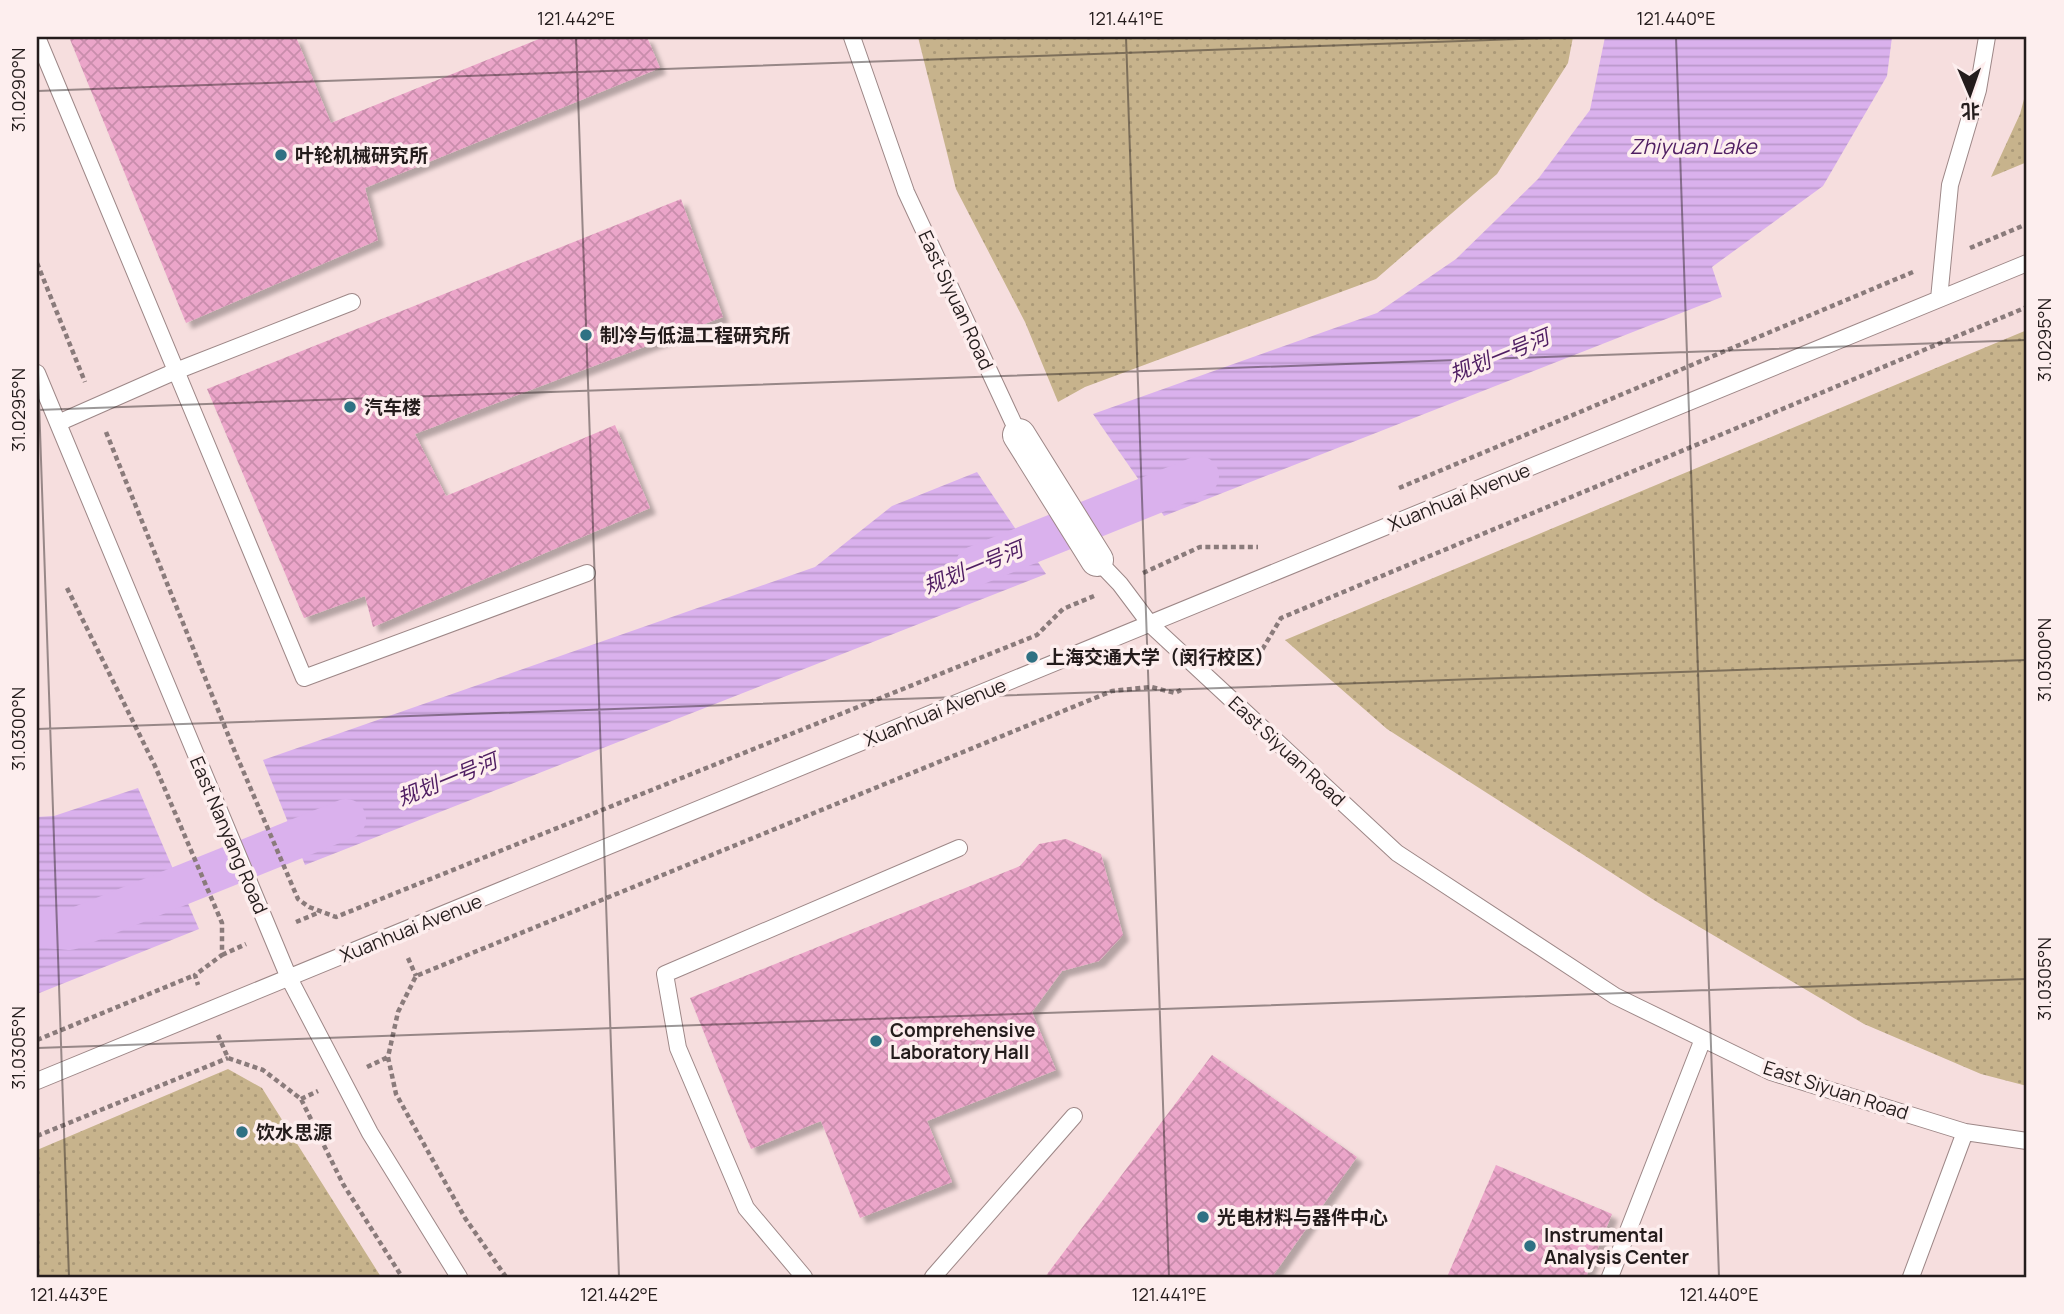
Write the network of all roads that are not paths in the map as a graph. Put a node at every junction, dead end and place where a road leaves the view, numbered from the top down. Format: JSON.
{"nodes":[{"id":1,"x":37,"y":37,"type":"edge"},
{"id":2,"x":852,"y":37,"type":"edge"},
{"id":3,"x":1987,"y":37,"type":"edge"},
{"id":4,"x":2027,"y":263,"type":"edge"},
{"id":5,"x":1939,"y":299,"type":"junction"},
{"id":6,"x":352,"y":302,"type":"dead end"},
{"id":7,"x":176,"y":371,"type":"junction"},
{"id":8,"x":37,"y":373,"type":"edge"},
{"id":9,"x":58,"y":423,"type":"junction"},
{"id":10,"x":1019,"y":435,"type":"joint"},
{"id":11,"x":1097,"y":560,"type":"joint"},
{"id":12,"x":587,"y":573,"type":"dead end"},
{"id":13,"x":1150,"y":624,"type":"junction"},
{"id":14,"x":959,"y":848,"type":"dead end"},
{"id":15,"x":289,"y":978,"type":"junction"},
{"id":16,"x":1703,"y":1039,"type":"junction"},
{"id":17,"x":37,"y":1081,"type":"edge"},
{"id":18,"x":1074,"y":1116,"type":"dead end"},
{"id":19,"x":1965,"y":1132,"type":"junction"},
{"id":20,"x":2027,"y":1141,"type":"edge"},
{"id":21,"x":459,"y":1277,"type":"edge"},
{"id":22,"x":804,"y":1277,"type":"edge"},
{"id":23,"x":933,"y":1277,"type":"edge"},
{"id":24,"x":1610,"y":1277,"type":"edge"},
{"id":25,"x":1911,"y":1277,"type":"edge"}],
"edges":[{"from":1,"to":7,"type":"lane"},
{"from":2,"to":10,"type":"lane","name":"East Siyuan Road"},
{"from":3,"to":5,"type":"lane"},
{"from":4,"to":5,"type":"lane","name":"Xuanhuai Avenue"},
{"from":5,"to":13,"type":"lane","name":"Xuanhuai Avenue"},
{"from":6,"to":7,"type":"lane"},
{"from":7,"to":9,"type":"lane"},
{"from":7,"to":12,"type":"lane"},
{"from":8,"to":9,"type":"lane","name":"East Nanyang Road"},
{"from":9,"to":15,"type":"lane","name":"East Nanyang Road"},
{"from":10,"to":11,"type":"street","name":"East Siyuan Road"},
{"from":11,"to":13,"type":"lane","name":"East Siyuan Road"},
{"from":13,"to":15,"type":"lane","name":"Xuanhuai Avenue"},
{"from":13,"to":16,"type":"lane","name":"East Siyuan Road"},
{"from":14,"to":22,"type":"lane"},
{"from":15,"to":17,"type":"lane","name":"Xuanhuai Avenue"},
{"from":15,"to":21,"type":"lane","name":"East Nanyang Road"},
{"from":16,"to":19,"type":"lane","name":"East Siyuan Road"},
{"from":16,"to":24,"type":"lane"},
{"from":18,"to":23,"type":"lane"},
{"from":19,"to":20,"type":"lane","name":"East Siyuan Road"},
{"from":19,"to":25,"type":"lane"}]}
